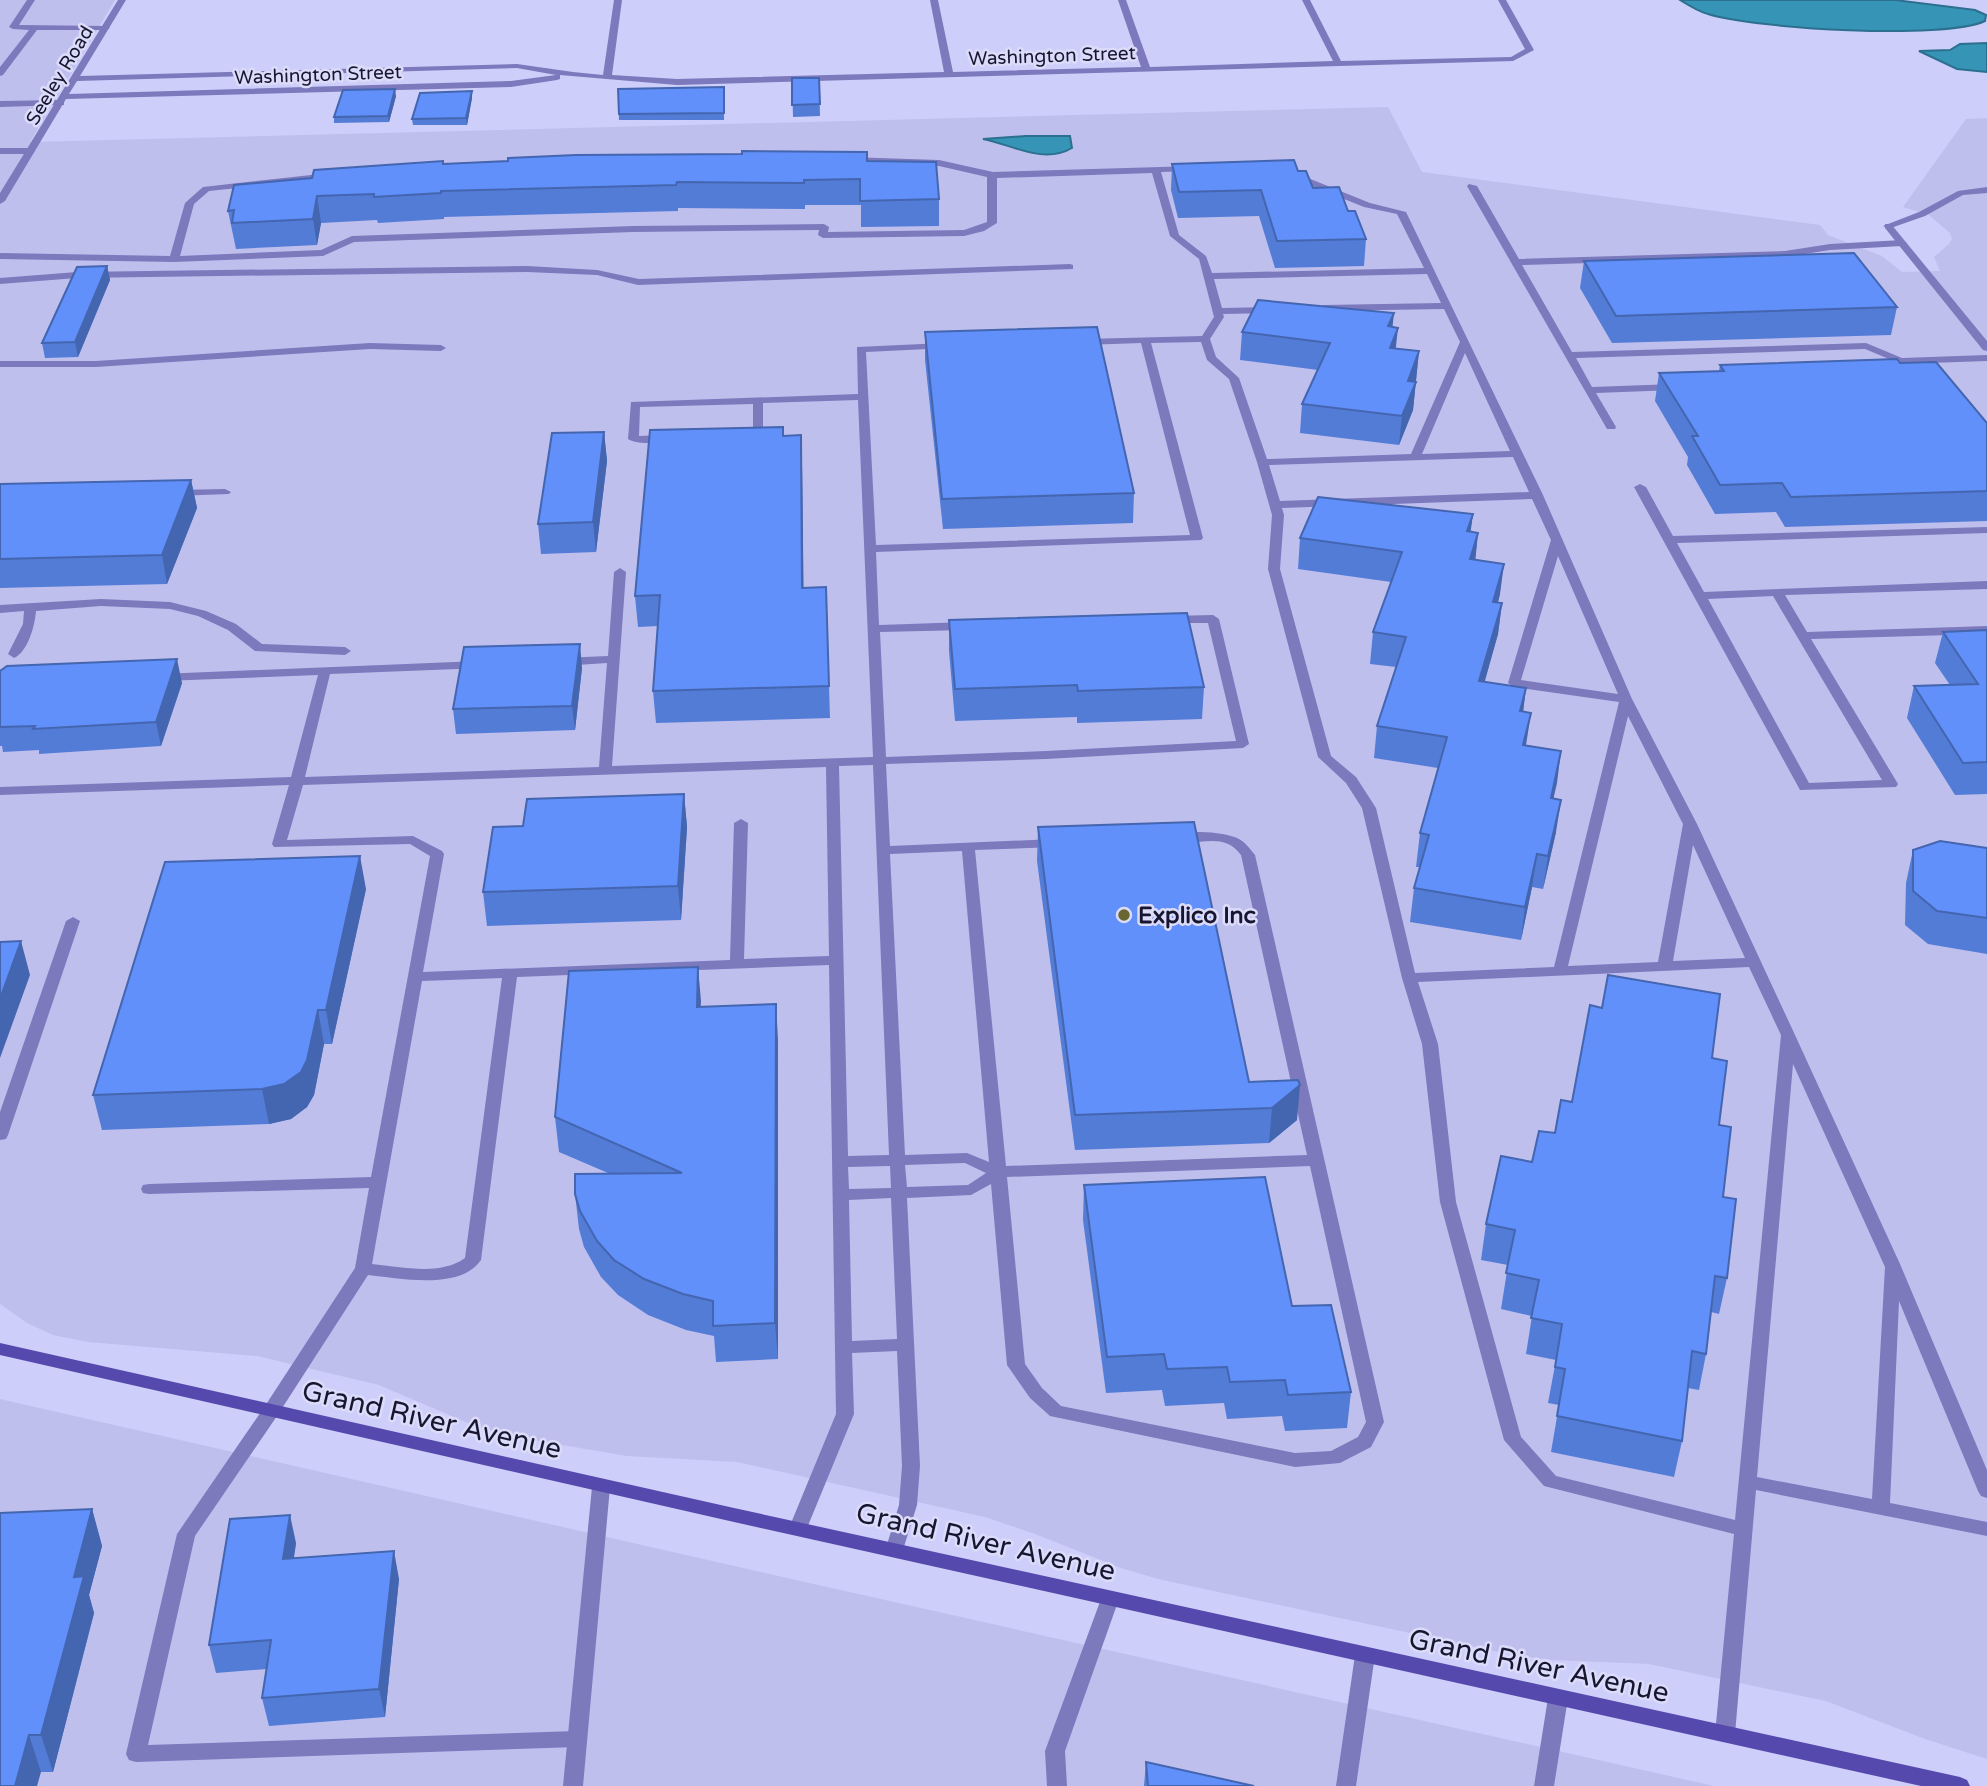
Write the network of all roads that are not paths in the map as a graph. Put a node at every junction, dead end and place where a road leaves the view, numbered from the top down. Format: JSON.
{"nodes":[{"id":1,"x":31,"y":0,"type":"edge"},
{"id":2,"x":122,"y":0,"type":"edge"},
{"id":3,"x":618,"y":0,"type":"edge"},
{"id":4,"x":934,"y":0,"type":"edge"},
{"id":5,"x":1122,"y":0,"type":"edge"},
{"id":6,"x":1306,"y":0,"type":"edge"},
{"id":7,"x":1502,"y":0,"type":"edge"},
{"id":8,"x":0,"y":27,"type":"edge"},
{"id":9,"x":13,"y":27,"type":"junction"},
{"id":10,"x":35,"y":27,"type":"junction"},
{"id":11,"x":106,"y":28,"type":"junction"},
{"id":12,"x":1337,"y":62,"type":"junction"},
{"id":13,"x":1146,"y":68,"type":"junction"},
{"id":14,"x":0,"y":73,"type":"edge"},
{"id":15,"x":949,"y":74,"type":"junction"},
{"id":16,"x":573,"y":75,"type":"junction"},
{"id":17,"x":607,"y":78,"type":"junction"},
{"id":18,"x":75,"y":79,"type":"junction"},
{"id":19,"x":63,"y":100,"type":"junction"},
{"id":20,"x":0,"y":104,"type":"edge"},
{"id":21,"x":31,"y":151,"type":"junction"},
{"id":22,"x":0,"y":152,"type":"edge"},
{"id":23,"x":833,"y":160,"type":"edge"},
{"id":24,"x":1199,"y":168,"type":"edge"},
{"id":25,"x":1156,"y":170,"type":"junction"},
{"id":26,"x":1279,"y":173,"type":"edge"},
{"id":27,"x":336,"y":175,"type":"edge"},
{"id":28,"x":992,"y":175,"type":"junction"},
{"id":29,"x":1472,"y":186,"type":"dead end"},
{"id":30,"x":1987,"y":190,"type":"edge"},
{"id":31,"x":0,"y":201,"type":"edge"},
{"id":32,"x":1902,"y":243,"type":"junction"},
{"id":33,"x":0,"y":256,"type":"edge"},
{"id":34,"x":174,"y":259,"type":"junction"},
{"id":35,"x":1516,"y":262,"type":"junction"},
{"id":36,"x":1070,"y":267,"type":"dead end"},
{"id":37,"x":1430,"y":271,"type":"junction"},
{"id":38,"x":1208,"y":276,"type":"junction"},
{"id":39,"x":0,"y":281,"type":"edge"},
{"id":40,"x":1447,"y":306,"type":"junction"},
{"id":41,"x":1285,"y":309,"type":"edge"},
{"id":42,"x":1312,"y":309,"type":"edge"},
{"id":43,"x":1217,"y":311,"type":"junction"},
{"id":44,"x":1205,"y":339,"type":"junction"},
{"id":45,"x":1145,"y":340,"type":"junction"},
{"id":46,"x":1077,"y":342,"type":"edge"},
{"id":47,"x":1465,"y":342,"type":"junction"},
{"id":48,"x":956,"y":346,"type":"edge"},
{"id":49,"x":441,"y":348,"type":"dead end"},
{"id":50,"x":1987,"y":348,"type":"edge"},
{"id":51,"x":1570,"y":355,"type":"junction"},
{"id":52,"x":1987,"y":359,"type":"edge"},
{"id":53,"x":0,"y":364,"type":"edge"},
{"id":54,"x":1685,"y":386,"type":"edge"},
{"id":55,"x":1589,"y":390,"type":"junction"},
{"id":56,"x":862,"y":397,"type":"junction"},
{"id":57,"x":758,"y":401,"type":"junction"},
{"id":58,"x":1611,"y":428,"type":"dead end"},
{"id":59,"x":744,"y":436,"type":"edge"},
{"id":60,"x":674,"y":438,"type":"edge"},
{"id":61,"x":1518,"y":454,"type":"junction"},
{"id":62,"x":1415,"y":457,"type":"junction"},
{"id":63,"x":1263,"y":462,"type":"junction"},
{"id":64,"x":1640,"y":487,"type":"dead end"},
{"id":65,"x":225,"y":492,"type":"dead end"},
{"id":66,"x":157,"y":493,"type":"edge"},
{"id":67,"x":1537,"y":495,"type":"junction"},
{"id":68,"x":1275,"y":505,"type":"junction"},
{"id":69,"x":1987,"y":530,"type":"edge"},
{"id":70,"x":1558,"y":540,"type":"junction"},
{"id":71,"x":1669,"y":540,"type":"junction"},
{"id":72,"x":870,"y":549,"type":"junction"},
{"id":73,"x":620,"y":572,"type":"dead end"},
{"id":74,"x":1987,"y":585,"type":"edge"},
{"id":75,"x":1777,"y":592,"type":"junction"},
{"id":76,"x":1699,"y":596,"type":"junction"},
{"id":77,"x":30,"y":608,"type":"junction"},
{"id":78,"x":0,"y":609,"type":"edge"},
{"id":79,"x":1159,"y":621,"type":"edge"},
{"id":80,"x":982,"y":626,"type":"edge"},
{"id":81,"x":874,"y":629,"type":"junction"},
{"id":82,"x":1987,"y":630,"type":"edge"},
{"id":83,"x":1803,"y":636,"type":"junction"},
{"id":84,"x":345,"y":651,"type":"dead end"},
{"id":85,"x":14,"y":654,"type":"dead end"},
{"id":86,"x":613,"y":660,"type":"junction"},
{"id":87,"x":549,"y":662,"type":"edge"},
{"id":88,"x":497,"y":664,"type":"edge"},
{"id":89,"x":325,"y":671,"type":"junction"},
{"id":90,"x":146,"y":678,"type":"edge"},
{"id":91,"x":1626,"y":699,"type":"junction"},
{"id":92,"x":880,"y":760,"type":"junction"},
{"id":93,"x":832,"y":762,"type":"junction"},
{"id":94,"x":605,"y":771,"type":"junction"},
{"id":95,"x":297,"y":781,"type":"junction"},
{"id":96,"x":0,"y":790,"type":"edge"},
{"id":97,"x":741,"y":823,"type":"dead end"},
{"id":98,"x":1690,"y":824,"type":"junction"},
{"id":99,"x":1168,"y":839,"type":"edge"},
{"id":100,"x":1075,"y":842,"type":"edge"},
{"id":101,"x":968,"y":847,"type":"junction"},
{"id":102,"x":885,"y":850,"type":"junction"},
{"id":103,"x":74,"y":921,"type":"dead end"},
{"id":104,"x":835,"y":960,"type":"junction"},
{"id":105,"x":1754,"y":962,"type":"junction"},
{"id":106,"x":737,"y":964,"type":"junction"},
{"id":107,"x":1665,"y":966,"type":"junction"},
{"id":108,"x":1560,"y":971,"type":"junction"},
{"id":109,"x":510,"y":973,"type":"junction"},
{"id":110,"x":415,"y":977,"type":"junction"},
{"id":111,"x":1409,"y":978,"type":"junction"},
{"id":112,"x":1788,"y":1035,"type":"junction"},
{"id":113,"x":0,"y":1135,"type":"edge"},
{"id":114,"x":897,"y":1160,"type":"junction"},
{"id":115,"x":1318,"y":1160,"type":"junction"},
{"id":116,"x":840,"y":1162,"type":"junction"},
{"id":117,"x":999,"y":1172,"type":"junction"},
{"id":118,"x":379,"y":1182,"type":"junction"},
{"id":119,"x":149,"y":1189,"type":"dead end"},
{"id":120,"x":899,"y":1193,"type":"junction"},
{"id":121,"x":841,"y":1195,"type":"junction"},
{"id":122,"x":1892,"y":1264,"type":"junction"},
{"id":123,"x":362,"y":1269,"type":"junction"},
{"id":124,"x":905,"y":1345,"type":"junction"},
{"id":125,"x":843,"y":1347,"type":"junction"},
{"id":126,"x":0,"y":1349,"type":"edge"},
{"id":127,"x":271,"y":1411,"type":"junction"},
{"id":128,"x":1749,"y":1482,"type":"junction"},
{"id":129,"x":601,"y":1487,"type":"junction"},
{"id":130,"x":1987,"y":1491,"type":"edge"},
{"id":131,"x":1881,"y":1509,"type":"junction"},
{"id":132,"x":799,"y":1528,"type":"junction"},
{"id":133,"x":1744,"y":1529,"type":"junction"},
{"id":134,"x":1987,"y":1529,"type":"edge"},
{"id":135,"x":895,"y":1548,"type":"junction"},
{"id":136,"x":1110,"y":1599,"type":"junction"},
{"id":137,"x":1365,"y":1655,"type":"junction"},
{"id":138,"x":1558,"y":1698,"type":"junction"},
{"id":139,"x":1725,"y":1734,"type":"junction"},
{"id":140,"x":578,"y":1739,"type":"junction"},
{"id":141,"x":573,"y":1786,"type":"edge"},
{"id":142,"x":1058,"y":1786,"type":"edge"},
{"id":143,"x":1346,"y":1786,"type":"edge"},
{"id":144,"x":1544,"y":1786,"type":"edge"},
{"id":145,"x":1960,"y":1786,"type":"edge"}],
"edges":[{"from":1,"to":9,"type":"street"},
{"from":2,"to":11,"type":"street","name":"Seeley Road"},
{"from":3,"to":17,"type":"street"},
{"from":4,"to":15,"type":"street"},
{"from":5,"to":13,"type":"street"},
{"from":6,"to":12,"type":"street"},
{"from":7,"to":12,"type":"street","name":"Washington Street"},
{"from":8,"to":9,"type":"street"},
{"from":9,"to":10,"type":"street"},
{"from":10,"to":11,"type":"street"},
{"from":10,"to":14,"type":"street"},
{"from":11,"to":18,"type":"street","name":"Seeley Road"},
{"from":12,"to":13,"type":"street","name":"Washington Street"},
{"from":13,"to":15,"type":"street","name":"Washington Street"},
{"from":15,"to":17,"type":"street","name":"Washington Street"},
{"from":16,"to":17,"type":"street","name":"Washington Street"},
{"from":16,"to":18,"type":"street","name":"Washington Street"},
{"from":16,"to":19,"type":"street","name":"Washington Street"},
{"from":18,"to":19,"type":"street","name":"Seeley Road"},
{"from":19,"to":20,"type":"street","name":"Washington Street"},
{"from":19,"to":21,"type":"street","name":"Seeley Road"},
{"from":21,"to":22,"type":"street"},
{"from":21,"to":31,"type":"street","name":"Seeley Road"},
{"from":23,"to":28,"type":"street"},
{"from":24,"to":25,"type":"street"},
{"from":25,"to":28,"type":"street"},
{"from":25,"to":38,"type":"street"},
{"from":26,"to":37,"type":"street"},
{"from":27,"to":34,"type":"street"},
{"from":28,"to":34,"type":"street"},
{"from":29,"to":35,"type":"street"},
{"from":30,"to":32,"type":"street"},
{"from":32,"to":35,"type":"street"},
{"from":32,"to":50,"type":"street"},
{"from":33,"to":34,"type":"street"},
{"from":35,"to":51,"type":"street"},
{"from":36,"to":39,"type":"street"},
{"from":37,"to":38,"type":"street"},
{"from":37,"to":40,"type":"street"},
{"from":38,"to":43,"type":"street"},
{"from":40,"to":42,"type":"street"},
{"from":40,"to":47,"type":"street"},
{"from":41,"to":43,"type":"street"},
{"from":43,"to":44,"type":"street"},
{"from":44,"to":45,"type":"street"},
{"from":44,"to":63,"type":"street"},
{"from":45,"to":46,"type":"street"},
{"from":45,"to":72,"type":"street"},
{"from":47,"to":61,"type":"street"},
{"from":47,"to":62,"type":"street"},
{"from":48,"to":56,"type":"street"},
{"from":49,"to":53,"type":"street"},
{"from":51,"to":52,"type":"street"},
{"from":51,"to":55,"type":"street"},
{"from":54,"to":55,"type":"street"},
{"from":55,"to":58,"type":"street"},
{"from":56,"to":57,"type":"street"},
{"from":56,"to":72,"type":"street"},
{"from":57,"to":59,"type":"street"},
{"from":57,"to":60,"type":"street"},
{"from":61,"to":62,"type":"street"},
{"from":61,"to":67,"type":"street"},
{"from":62,"to":63,"type":"street"},
{"from":63,"to":68,"type":"street"},
{"from":64,"to":71,"type":"street"},
{"from":65,"to":66,"type":"street"},
{"from":67,"to":68,"type":"street"},
{"from":67,"to":70,"type":"street"},
{"from":68,"to":111,"type":"street"},
{"from":69,"to":71,"type":"street"},
{"from":70,"to":91,"type":"street"},
{"from":70,"to":91,"type":"street"},
{"from":71,"to":76,"type":"street"},
{"from":72,"to":81,"type":"street"},
{"from":73,"to":86,"type":"street"},
{"from":74,"to":75,"type":"street"},
{"from":75,"to":76,"type":"street"},
{"from":75,"to":83,"type":"street"},
{"from":76,"to":83,"type":"street"},
{"from":77,"to":78,"type":"street"},
{"from":77,"to":84,"type":"street"},
{"from":77,"to":85,"type":"street"},
{"from":79,"to":92,"type":"street"},
{"from":80,"to":81,"type":"street"},
{"from":81,"to":92,"type":"street"},
{"from":82,"to":83,"type":"street"},
{"from":86,"to":87,"type":"street"},
{"from":86,"to":94,"type":"street"},
{"from":88,"to":89,"type":"street"},
{"from":89,"to":90,"type":"street"},
{"from":89,"to":95,"type":"street"},
{"from":91,"to":98,"type":"street"},
{"from":91,"to":108,"type":"street"},
{"from":92,"to":93,"type":"street"},
{"from":92,"to":102,"type":"street"},
{"from":93,"to":94,"type":"street"},
{"from":93,"to":104,"type":"street"},
{"from":94,"to":95,"type":"street"},
{"from":95,"to":96,"type":"street"},
{"from":95,"to":110,"type":"street"},
{"from":97,"to":106,"type":"street"},
{"from":98,"to":105,"type":"street"},
{"from":98,"to":107,"type":"street"},
{"from":99,"to":115,"type":"street"},
{"from":100,"to":101,"type":"street"},
{"from":101,"to":102,"type":"street"},
{"from":101,"to":117,"type":"street"},
{"from":102,"to":114,"type":"street"},
{"from":103,"to":113,"type":"street"},
{"from":104,"to":106,"type":"street"},
{"from":104,"to":116,"type":"street"},
{"from":105,"to":107,"type":"street"},
{"from":105,"to":112,"type":"street"},
{"from":106,"to":109,"type":"street"},
{"from":107,"to":108,"type":"street"},
{"from":108,"to":111,"type":"street"},
{"from":109,"to":110,"type":"street"},
{"from":109,"to":123,"type":"street"},
{"from":110,"to":118,"type":"street"},
{"from":111,"to":133,"type":"street"},
{"from":112,"to":122,"type":"street"},
{"from":112,"to":128,"type":"street"},
{"from":114,"to":116,"type":"street"},
{"from":114,"to":117,"type":"street"},
{"from":114,"to":120,"type":"street"},
{"from":115,"to":117,"type":"street"},
{"from":115,"to":117,"type":"street"},
{"from":116,"to":121,"type":"street"},
{"from":117,"to":120,"type":"street"},
{"from":118,"to":119,"type":"street"},
{"from":118,"to":123,"type":"street"},
{"from":120,"to":121,"type":"street"},
{"from":120,"to":124,"type":"street"},
{"from":121,"to":125,"type":"street"},
{"from":122,"to":130,"type":"street"},
{"from":122,"to":131,"type":"street"},
{"from":123,"to":127,"type":"street"},
{"from":124,"to":125,"type":"street"},
{"from":124,"to":135,"type":"street"},
{"from":125,"to":132,"type":"street"},
{"from":126,"to":127,"type":"main road","name":"Grand River Avenue"},
{"from":127,"to":129,"type":"main road","name":"Grand River Avenue"},
{"from":127,"to":140,"type":"street"},
{"from":128,"to":131,"type":"street"},
{"from":128,"to":133,"type":"street"},
{"from":129,"to":132,"type":"main road","name":"Grand River Avenue"},
{"from":129,"to":140,"type":"street"},
{"from":131,"to":134,"type":"street"},
{"from":132,"to":135,"type":"main road","name":"Grand River Avenue"},
{"from":133,"to":139,"type":"street"},
{"from":135,"to":136,"type":"main road","name":"Grand River Avenue"},
{"from":136,"to":137,"type":"main road","name":"Grand River Avenue"},
{"from":136,"to":142,"type":"street"},
{"from":137,"to":138,"type":"main road","name":"Grand River Avenue"},
{"from":137,"to":143,"type":"street"},
{"from":138,"to":139,"type":"main road","name":"Grand River Avenue"},
{"from":138,"to":144,"type":"street"},
{"from":139,"to":145,"type":"main road","name":"Grand River Avenue"},
{"from":140,"to":141,"type":"street"}]}
